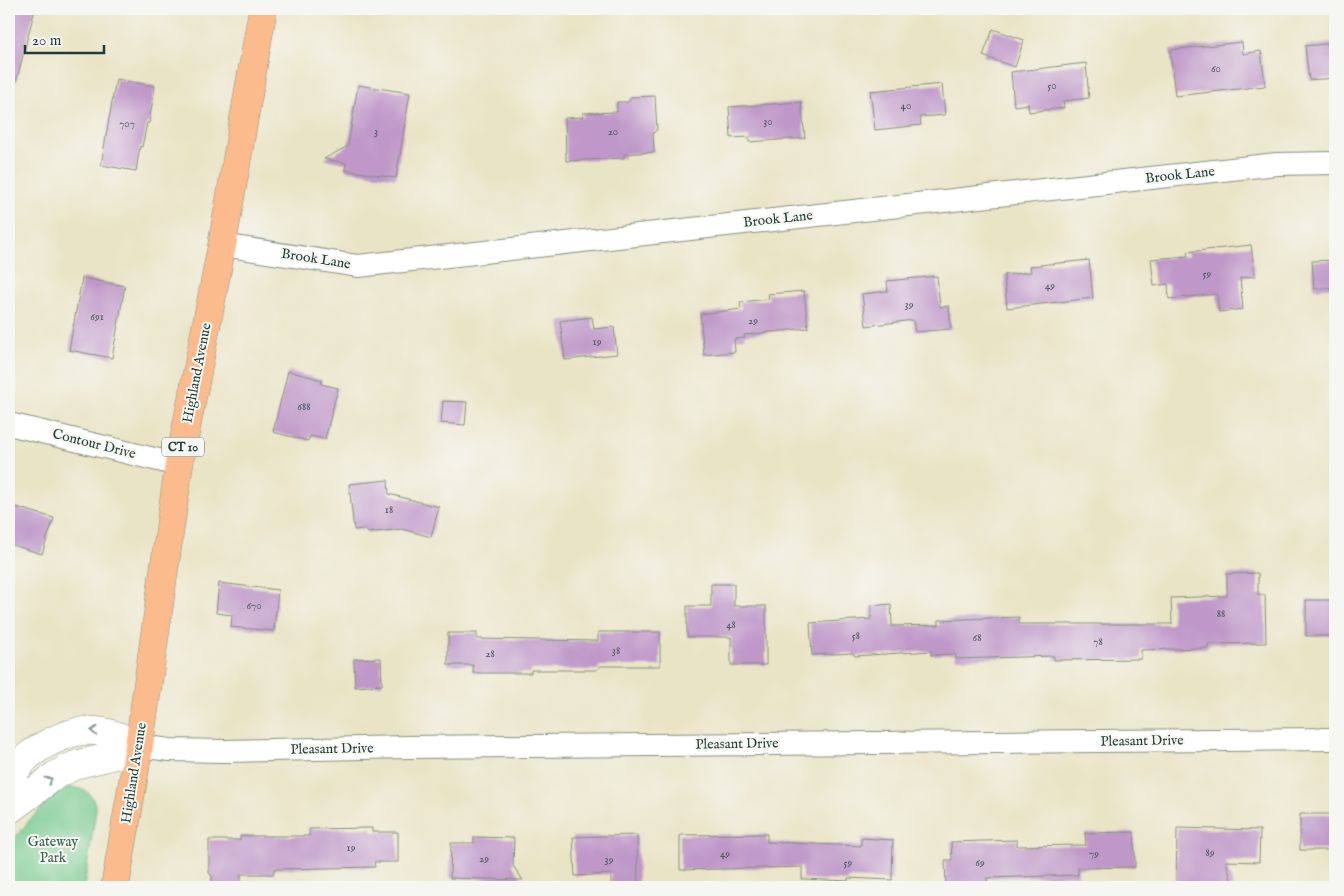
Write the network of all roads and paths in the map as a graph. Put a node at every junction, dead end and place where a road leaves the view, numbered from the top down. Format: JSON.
{"nodes":[{"id":1,"x":263,"y":9,"type":"edge"},
{"id":2,"x":1335,"y":163,"type":"edge"},
{"id":3,"x":222,"y":245,"type":"junction"},
{"id":4,"x":9,"y":424,"type":"edge"},
{"id":5,"x":179,"y":465,"type":"junction"},
{"id":6,"x":1335,"y":739,"type":"edge"},
{"id":7,"x":139,"y":746,"type":"junction"},
{"id":8,"x":9,"y":803,"type":"edge"},
{"id":9,"x":115,"y":887,"type":"edge"}],
"edges":[{"from":1,"to":3,"type":"highway","name":"Highland Avenue","number":"CT 10"},
{"from":2,"to":3,"type":"street","name":"Brook Lane"},
{"from":3,"to":5,"type":"highway","name":"Highland Avenue","number":"CT 10"},
{"from":4,"to":5,"type":"street","name":"Contour Drive"},
{"from":5,"to":7,"type":"highway","name":"Highland Avenue","number":"CT 10"},
{"from":6,"to":7,"type":"street","name":"Pleasant Drive"},
{"from":7,"to":8,"type":"street"},
{"from":7,"to":9,"type":"highway","name":"Highland Avenue","number":"CT 10"}]}
